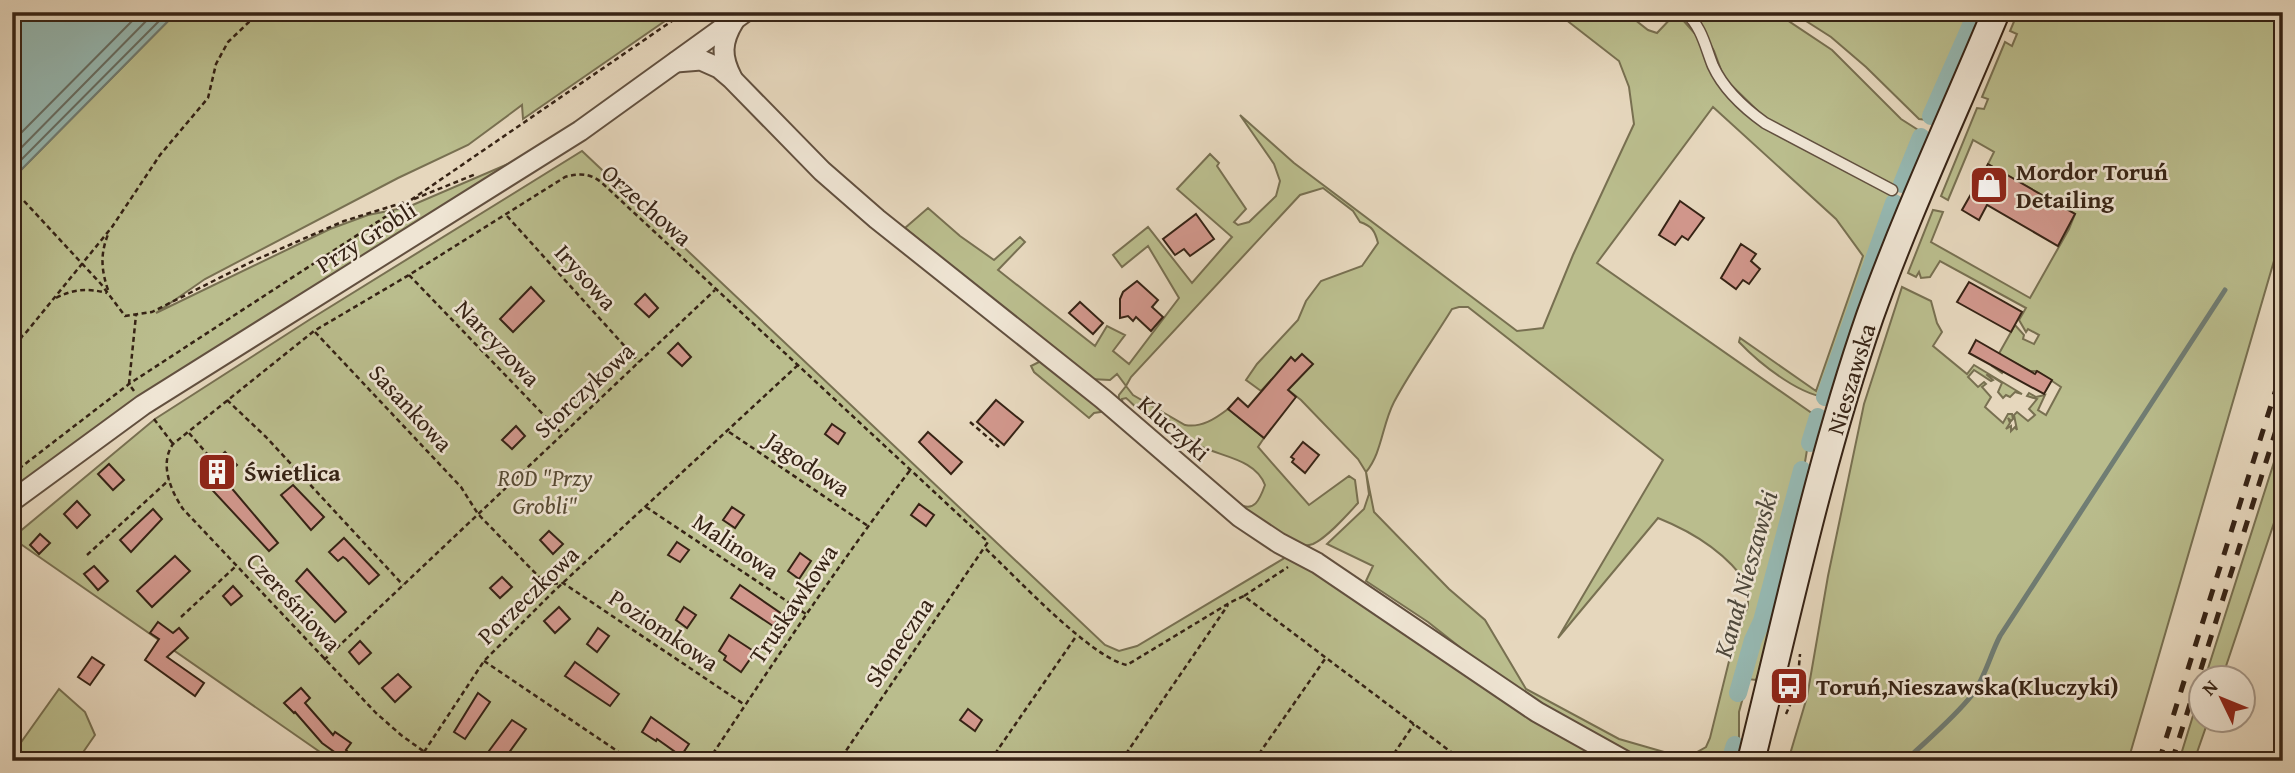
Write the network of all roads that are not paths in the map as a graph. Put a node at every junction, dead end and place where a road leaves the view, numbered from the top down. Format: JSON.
{"nodes":[{"id":1,"x":1685,"y":12,"type":"edge"},
{"id":2,"x":1996,"y":12,"type":"edge"},
{"id":3,"x":740,"y":16,"type":"edge"},
{"id":4,"x":676,"y":62,"type":"junction"},
{"id":5,"x":732,"y":79,"type":"junction"},
{"id":6,"x":1892,"y":190,"type":"dead end"},
{"id":7,"x":12,"y":501,"type":"edge"},
{"id":8,"x":1625,"y":761,"type":"edge"},
{"id":9,"x":1751,"y":761,"type":"edge"}],
"edges":[{"from":1,"to":6,"type":"lane"},
{"from":2,"to":9,"type":"main road","name":"Nieszawska"},
{"from":3,"to":4,"type":"street","name":"Przy Grobli"},
{"from":3,"to":5,"type":"street","name":"Kluczyki"},
{"from":4,"to":5,"type":"street","name":"Kluczyki"},
{"from":4,"to":7,"type":"street","name":"Przy Grobli"},
{"from":5,"to":8,"type":"street","name":"Kluczyki"}]}
